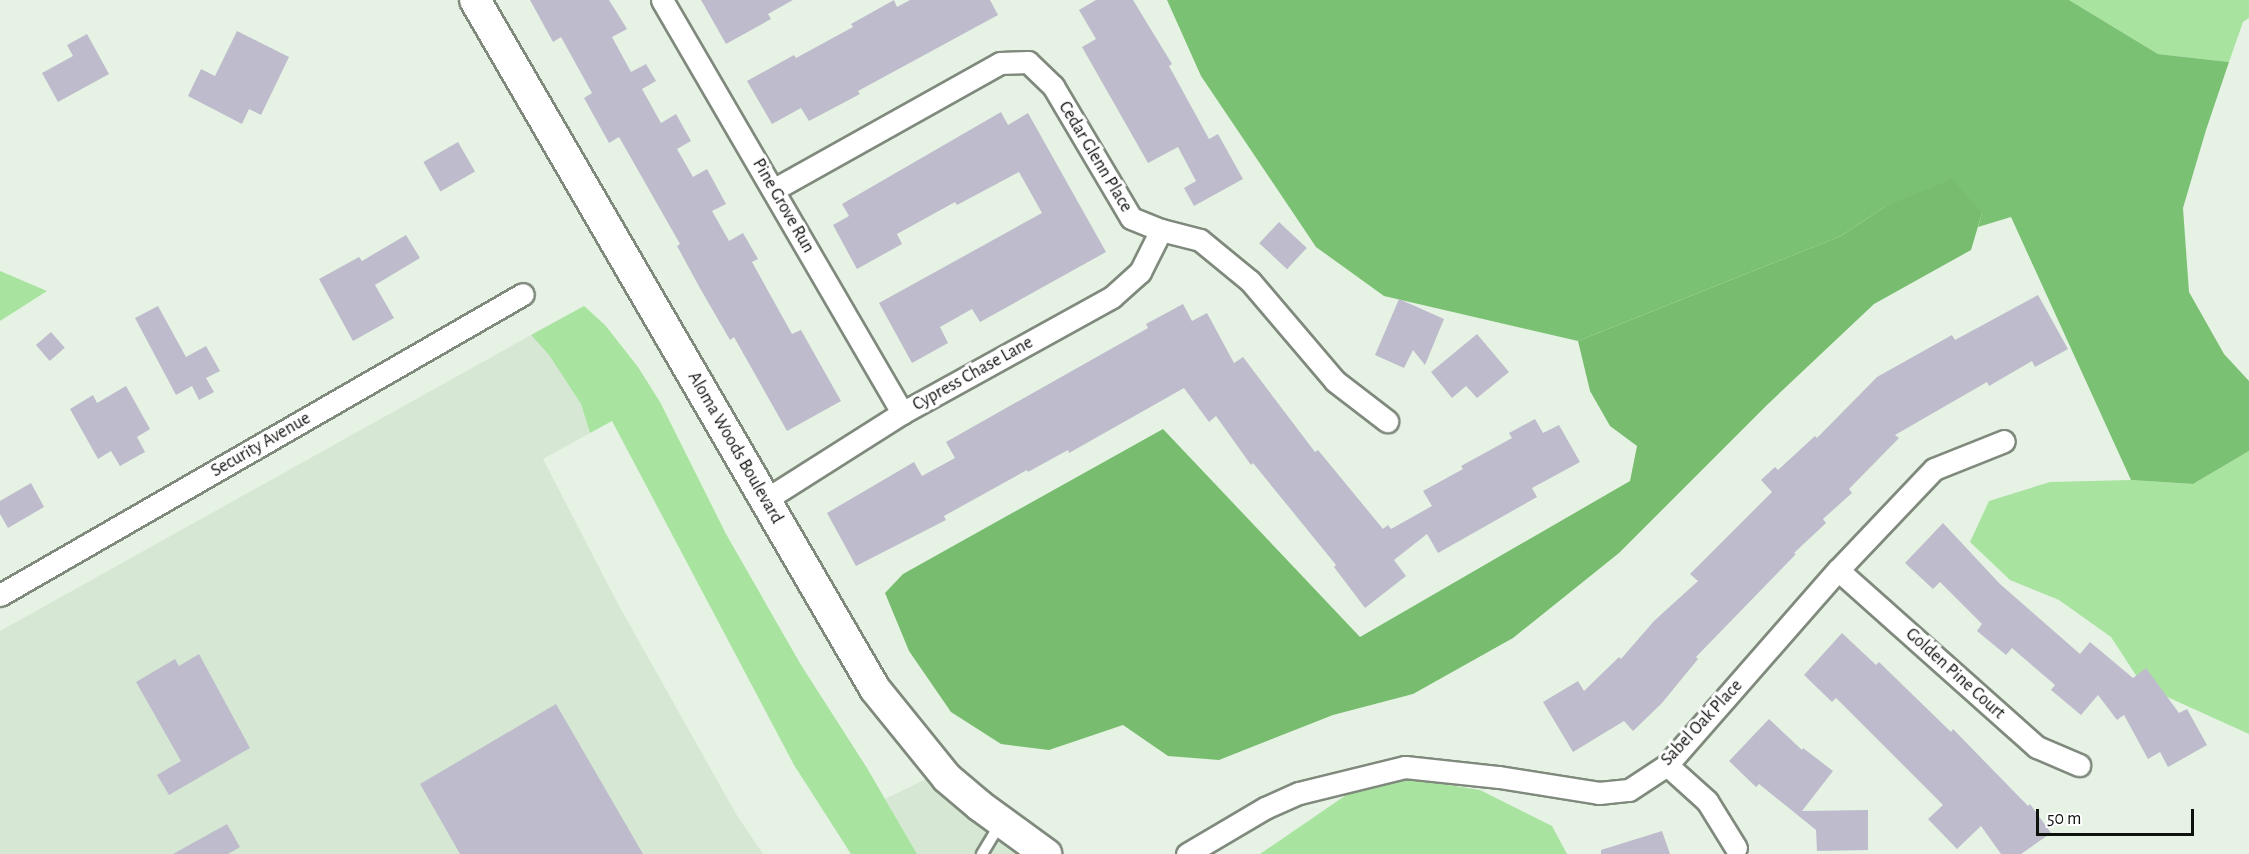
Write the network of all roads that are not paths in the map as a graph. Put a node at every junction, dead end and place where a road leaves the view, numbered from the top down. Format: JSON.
{"nodes":[{"id":1,"x":475,"y":0,"type":"edge"},
{"id":2,"x":662,"y":0,"type":"edge"},
{"id":3,"x":773,"y":190,"type":"junction"},
{"id":4,"x":1161,"y":231,"type":"junction"},
{"id":5,"x":523,"y":294,"type":"dead end"},
{"id":6,"x":902,"y":413,"type":"junction"},
{"id":7,"x":1387,"y":421,"type":"dead end"},
{"id":8,"x":2004,"y":441,"type":"dead end"},
{"id":9,"x":765,"y":500,"type":"junction"},
{"id":10,"x":1838,"y":570,"type":"junction"},
{"id":11,"x":0,"y":596,"type":"edge"},
{"id":12,"x":1667,"y":765,"type":"junction"},
{"id":13,"x":2079,"y":765,"type":"dead end"},
{"id":14,"x":1001,"y":822,"type":"junction"},
{"id":15,"x":1736,"y":848,"type":"dead end"},
{"id":16,"x":982,"y":854,"type":"edge"},
{"id":17,"x":1046,"y":854,"type":"edge"},
{"id":18,"x":1187,"y":854,"type":"edge"}],
"edges":[{"from":1,"to":9,"type":"street","name":"Aloma Woods Boulevard"},
{"from":2,"to":3,"type":"street","name":"Pine Grove Run"},
{"from":3,"to":4,"type":"street","name":"Cedar Glenn Place"},
{"from":3,"to":6,"type":"street","name":"Pine Grove Run"},
{"from":4,"to":6,"type":"street","name":"Cypress Chase Lane"},
{"from":4,"to":7,"type":"street","name":"Cedar Glenn Place"},
{"from":5,"to":11,"type":"street","name":"Security Avenue"},
{"from":6,"to":9,"type":"street","name":"Cypress Chase Lane"},
{"from":8,"to":10,"type":"street","name":"Sabel Oak Place"},
{"from":9,"to":14,"type":"street","name":"Aloma Woods Boulevard"},
{"from":10,"to":12,"type":"street","name":"Sabel Oak Place"},
{"from":10,"to":13,"type":"street","name":"Golden Pine Court"},
{"from":12,"to":15,"type":"street"},
{"from":12,"to":18,"type":"street","name":"Sabel Oak Place"},
{"from":14,"to":16,"type":"lane"},
{"from":14,"to":17,"type":"street","name":"Aloma Woods Boulevard"}]}
